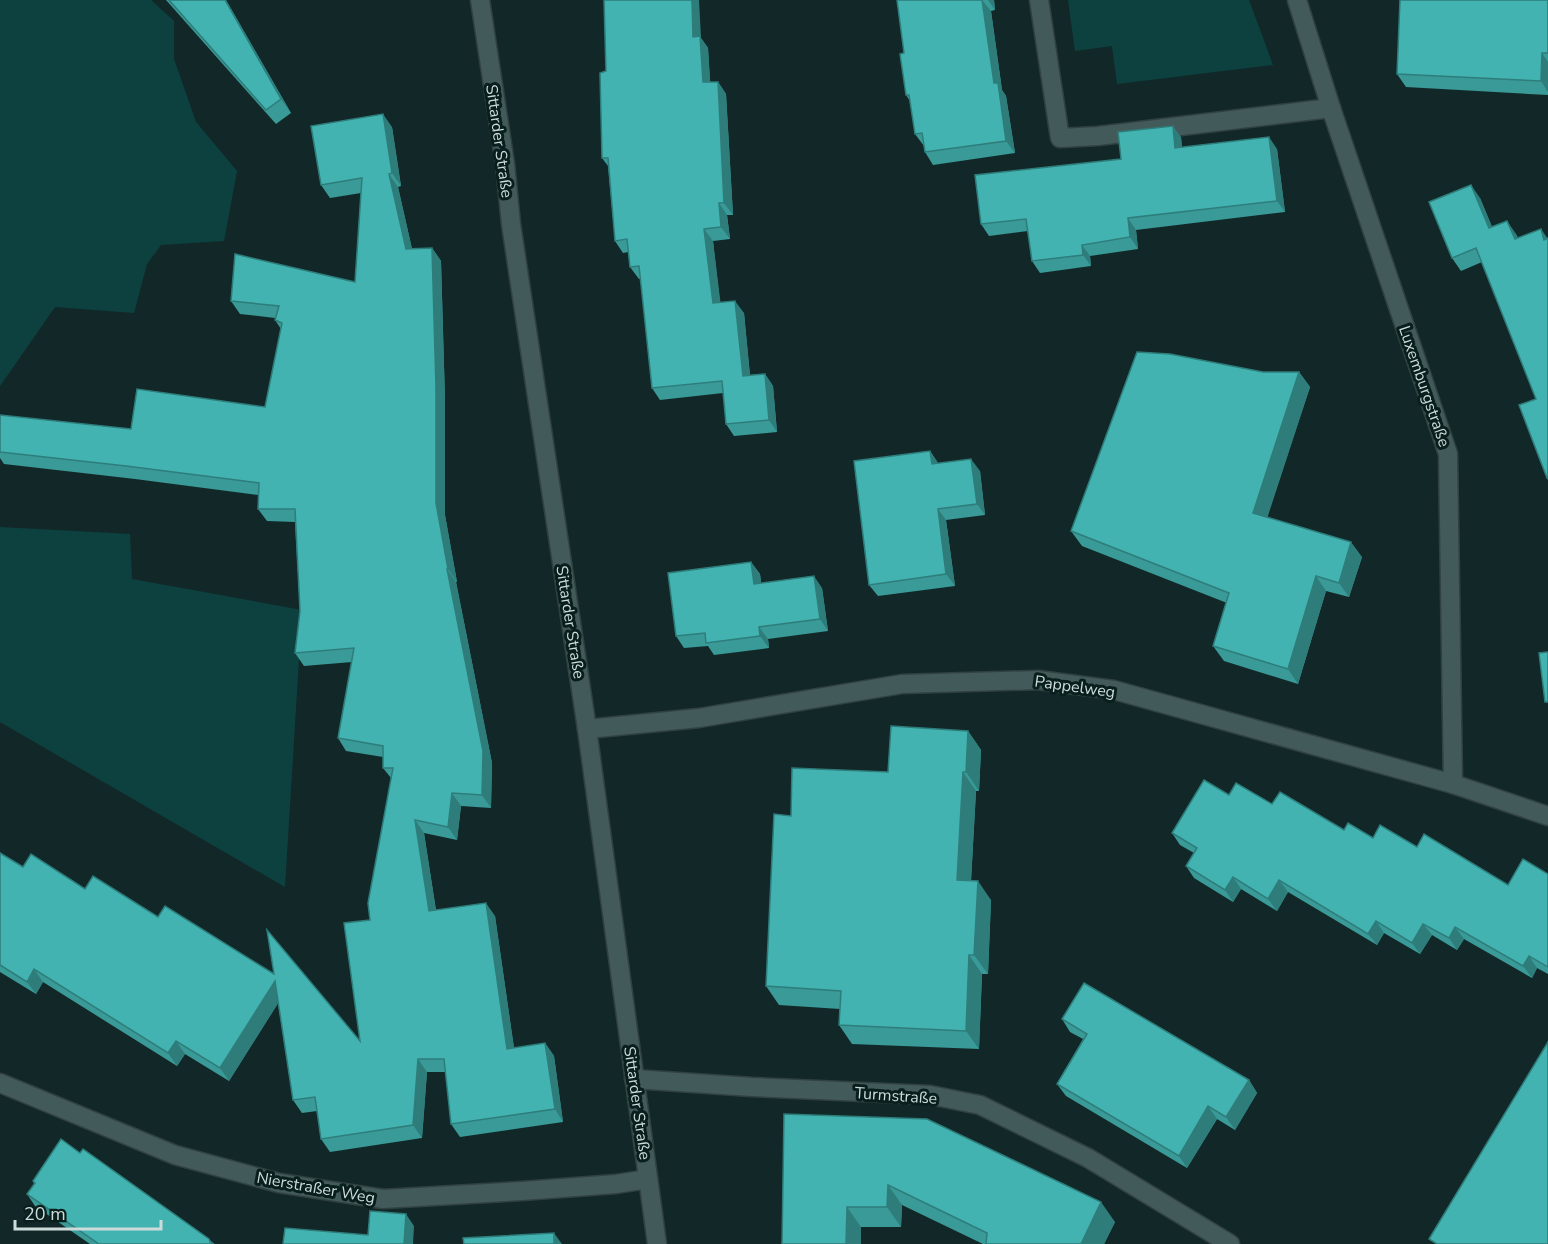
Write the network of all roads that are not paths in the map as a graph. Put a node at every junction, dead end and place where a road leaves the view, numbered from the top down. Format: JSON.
{"nodes":[{"id":1,"x":480,"y":0,"type":"edge"},
{"id":2,"x":1039,"y":0,"type":"edge"},
{"id":3,"x":1297,"y":0,"type":"edge"},
{"id":4,"x":1331,"y":108,"type":"junction"},
{"id":5,"x":587,"y":729,"type":"junction"},
{"id":6,"x":1454,"y":784,"type":"junction"},
{"id":7,"x":1548,"y":816,"type":"edge"},
{"id":8,"x":634,"y":1079,"type":"junction"},
{"id":9,"x":0,"y":1083,"type":"edge"},
{"id":10,"x":648,"y":1179,"type":"junction"},
{"id":11,"x":657,"y":1244,"type":"edge"},
{"id":12,"x":1230,"y":1244,"type":"edge"}],
"edges":[{"from":1,"to":5,"type":"street","name":"Sittarder Straße"},
{"from":2,"to":4,"type":"street"},
{"from":3,"to":4,"type":"street","name":"Luxemburgstraße"},
{"from":4,"to":6,"type":"street","name":"Luxemburgstraße"},
{"from":5,"to":6,"type":"street","name":"Pappelweg"},
{"from":5,"to":8,"type":"street","name":"Sittarder Straße"},
{"from":6,"to":7,"type":"street","name":"Pappelweg"},
{"from":8,"to":10,"type":"street","name":"Sittarder Straße"},
{"from":8,"to":12,"type":"street","name":"Turmstraße"},
{"from":9,"to":10,"type":"street","name":"Nierstraßer Weg"},
{"from":10,"to":11,"type":"street","name":"Sittarder Straße"}]}
